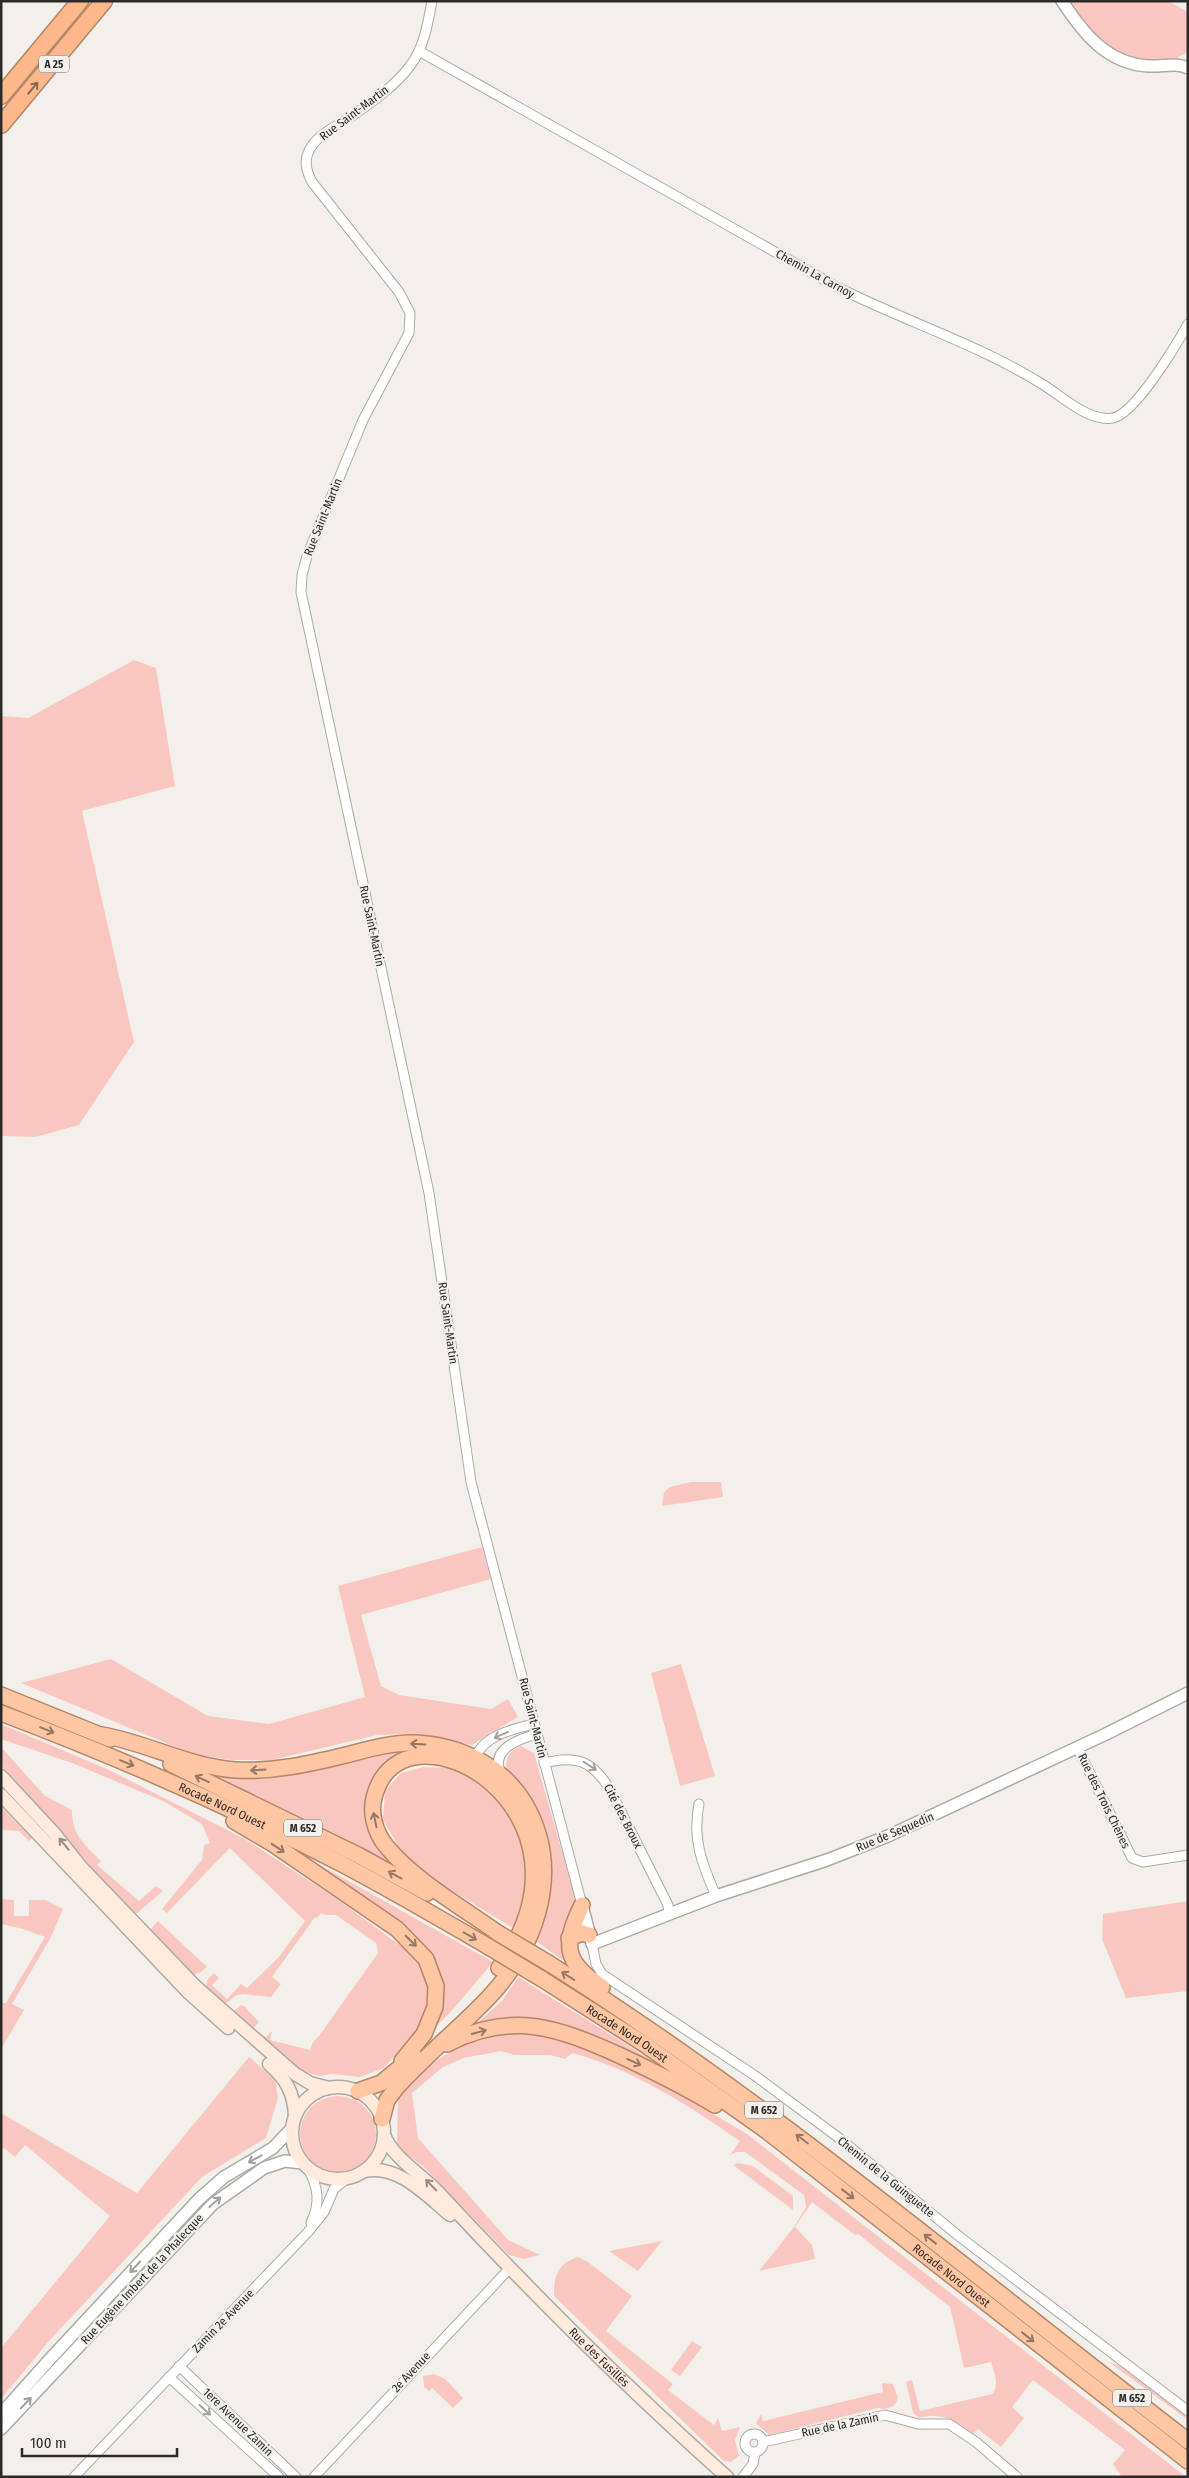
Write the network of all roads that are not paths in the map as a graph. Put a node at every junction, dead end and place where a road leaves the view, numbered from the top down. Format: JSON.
{"nodes":[{"id":1,"x":80,"y":1,"type":"edge"},
{"id":2,"x":104,"y":1,"type":"edge"},
{"id":3,"x":432,"y":1,"type":"edge"},
{"id":4,"x":1062,"y":1,"type":"edge"},
{"id":5,"x":419,"y":51,"type":"junction"},
{"id":6,"x":1188,"y":68,"type":"edge"},
{"id":7,"x":1,"y":96,"type":"edge"},
{"id":8,"x":1,"y":124,"type":"edge"},
{"id":9,"x":1188,"y":324,"type":"edge"},
{"id":10,"x":1188,"y":1693,"type":"edge"},
{"id":11,"x":1,"y":1695,"type":"edge"},
{"id":12,"x":1,"y":1713,"type":"edge"},
{"id":13,"x":534,"y":1724,"type":"junction"},
{"id":14,"x":537,"y":1734,"type":"junction"},
{"id":15,"x":102,"y":1735,"type":"junction"},
{"id":16,"x":1077,"y":1747,"type":"junction"},
{"id":17,"x":475,"y":1758,"type":"junction"},
{"id":18,"x":544,"y":1763,"type":"junction"},
{"id":19,"x":146,"y":1771,"type":"junction"},
{"id":20,"x":2,"y":1777,"type":"edge"},
{"id":21,"x":487,"y":1778,"type":"junction"},
{"id":22,"x":504,"y":1779,"type":"junction"},
{"id":23,"x":3,"y":1798,"type":"edge"},
{"id":24,"x":699,"y":1804,"type":"dead end"},
{"id":25,"x":1188,"y":1855,"type":"edge"},
{"id":26,"x":716,"y":1896,"type":"junction"},
{"id":27,"x":582,"y":1905,"type":"junction"},
{"id":28,"x":670,"y":1914,"type":"junction"},
{"id":29,"x":498,"y":1933,"type":"junction"},
{"id":30,"x":569,"y":1938,"type":"junction"},
{"id":31,"x":591,"y":1939,"type":"junction"},
{"id":32,"x":434,"y":2051,"type":"junction"},
{"id":33,"x":389,"y":2077,"type":"junction"},
{"id":34,"x":329,"y":2088,"type":"junction"},
{"id":35,"x":358,"y":2091,"type":"junction"},
{"id":36,"x":764,"y":2110,"type":"junction"},
{"id":37,"x":382,"y":2118,"type":"junction"},
{"id":38,"x":293,"y":2122,"type":"junction"},
{"id":39,"x":768,"y":2132,"type":"junction"},
{"id":40,"x":384,"y":2134,"type":"junction"},
{"id":41,"x":305,"y":2166,"type":"junction"},
{"id":42,"x":365,"y":2171,"type":"junction"},
{"id":43,"x":346,"y":2179,"type":"junction"},
{"id":44,"x":308,"y":2232,"type":"junction"},
{"id":45,"x":476,"y":2234,"type":"junction"},
{"id":46,"x":510,"y":2268,"type":"junction"},
{"id":47,"x":1076,"y":2355,"type":"junction"},
{"id":48,"x":179,"y":2366,"type":"junction"},
{"id":49,"x":170,"y":2377,"type":"junction"},
{"id":50,"x":1188,"y":2411,"type":"edge"},
{"id":51,"x":1,"y":2414,"type":"edge"},
{"id":52,"x":1138,"y":2424,"type":"junction"},
{"id":53,"x":1,"y":2429,"type":"edge"},
{"id":54,"x":1188,"y":2430,"type":"edge"},
{"id":55,"x":1188,"y":2441,"type":"edge"},
{"id":56,"x":763,"y":2442,"type":"junction"},
{"id":57,"x":755,"y":2453,"type":"junction"},
{"id":58,"x":1188,"y":2461,"type":"edge"},
{"id":59,"x":1188,"y":2472,"type":"edge"},
{"id":60,"x":74,"y":2477,"type":"edge"},
{"id":61,"x":279,"y":2477,"type":"edge"},
{"id":62,"x":296,"y":2477,"type":"edge"},
{"id":63,"x":314,"y":2477,"type":"edge"},
{"id":64,"x":727,"y":2477,"type":"edge"},
{"id":65,"x":743,"y":2477,"type":"edge"},
{"id":66,"x":1017,"y":2477,"type":"edge"}],
"edges":[{"from":1,"to":7,"type":"highway","number":"A 25"},
{"from":8,"to":2,"type":"highway","number":"A 25","one_way":true},
{"from":3,"to":5,"type":"street","name":"Rue Saint-Martin"},
{"from":4,"to":6,"type":"street"},
{"from":5,"to":9,"type":"street","name":"Chemin La Carnoy"},
{"from":5,"to":13,"type":"street","name":"Rue Saint-Martin"},
{"from":10,"to":16,"type":"street","name":"Rue de Sequedin"},
{"from":11,"to":15,"type":"highway","name":"Rocade Nord Ouest","number":"M 652"},
{"from":12,"to":19,"type":"highway","name":"Rocade Nord Ouest","number":"M 652","one_way":true},
{"from":13,"to":14,"type":"street","name":"Rue Saint-Martin"},
{"from":13,"to":17,"type":"street","one_way":true},
{"from":14,"to":18,"type":"street","name":"Rue Saint-Martin"},
{"from":14,"to":22,"type":"street"},
{"from":17,"to":15,"type":"highway","one_way":true},
{"from":29,"to":15,"type":"highway","name":"Rocade Nord Ouest","number":"M 652","one_way":true},
{"from":16,"to":25,"type":"street","name":"Rue des Trois Chênes"},
{"from":16,"to":26,"type":"street","name":"Rue de Sequedin"},
{"from":17,"to":21,"type":"highway"},
{"from":17,"to":22,"type":"highway"},
{"from":18,"to":27,"type":"street","name":"Rue Saint-Martin"},
{"from":18,"to":28,"type":"street","name":"Cité des Broux","one_way":true},
{"from":19,"to":33,"type":"highway","one_way":true},
{"from":19,"to":39,"type":"highway","name":"Rocade Nord Ouest","number":"M 652","one_way":true,"bridge":true},
{"from":34,"to":20,"type":"main road","one_way":true},
{"from":29,"to":21,"type":"highway","one_way":true},
{"from":21,"to":33,"type":"highway"},
{"from":22,"to":32,"type":"highway"},
{"from":23,"to":38,"type":"main road"},
{"from":24,"to":26,"type":"street"},
{"from":26,"to":28,"type":"street","name":"Rue de Sequedin"},
{"from":27,"to":30,"type":"highway"},
{"from":27,"to":31,"type":"street","name":"Rue Saint-Martin"},
{"from":28,"to":31,"type":"street","name":"Rue de Sequedin"},
{"from":36,"to":29,"type":"highway","name":"Rocade Nord Ouest","number":"M 652","one_way":true,"bridge":true},
{"from":30,"to":31,"type":"highway"},
{"from":30,"to":36,"type":"highway"},
{"from":31,"to":50,"type":"street","name":"Chemin de la Guinguette"},
{"from":32,"to":37,"type":"highway"},
{"from":32,"to":39,"type":"highway","one_way":true},
{"from":33,"to":35,"type":"highway"},
{"from":34,"to":35,"type":"main road"},
{"from":34,"to":38,"type":"main road"},
{"from":35,"to":37,"type":"main road"},
{"from":47,"to":36,"type":"highway","name":"Rocade Nord Ouest","number":"M 652","one_way":true},
{"from":37,"to":40,"type":"main road"},
{"from":38,"to":41,"type":"main road"},
{"from":38,"to":51,"type":"street","name":"Rue Eugène Imbert de la Phalecque","one_way":true},
{"from":39,"to":52,"type":"highway","name":"Rocade Nord Ouest","number":"M 652","one_way":true},
{"from":40,"to":42,"type":"main road"},
{"from":45,"to":40,"type":"main road","one_way":true},
{"from":41,"to":43,"type":"main road"},
{"from":41,"to":44,"type":"street","name":"Zamin 2e Avenue"},
{"from":53,"to":41,"type":"street","name":"Rue Eugène Imbert de la Phalecque","one_way":true},
{"from":42,"to":43,"type":"main road"},
{"from":42,"to":45,"type":"main road"},
{"from":43,"to":44,"type":"street","name":"Zamin 2e Avenue"},
{"from":44,"to":48,"type":"street","name":"Zamin 2e Avenue"},
{"from":45,"to":46,"type":"main road","name":"Rue des Fusillés"},
{"from":46,"to":63,"type":"street","name":"2e Avenue"},
{"from":46,"to":64,"type":"main road","name":"Rue des Fusillés"},
{"from":47,"to":54,"type":"highway"},
{"from":47,"to":55,"type":"highway","name":"Rocade Nord Ouest","number":"M 652"},
{"from":48,"to":49,"type":"street","name":"Zamin 2e Avenue"},
{"from":48,"to":62,"type":"street","name":"1ere Avenue Zamin"},
{"from":49,"to":60,"type":"street","name":"Zamin 2e Avenue"},
{"from":49,"to":61,"type":"street","name":"1ere Avenue Zamin","one_way":true},
{"from":52,"to":58,"type":"highway","name":"Rocade Nord Ouest","number":"M 652"},
{"from":52,"to":59,"type":"highway"},
{"from":56,"to":57,"type":"street"},
{"from":56,"to":57,"type":"street","name":"Rue de la Zamin"},
{"from":56,"to":66,"type":"street","name":"Rue de la Zamin"},
{"from":57,"to":65,"type":"street"}]}
